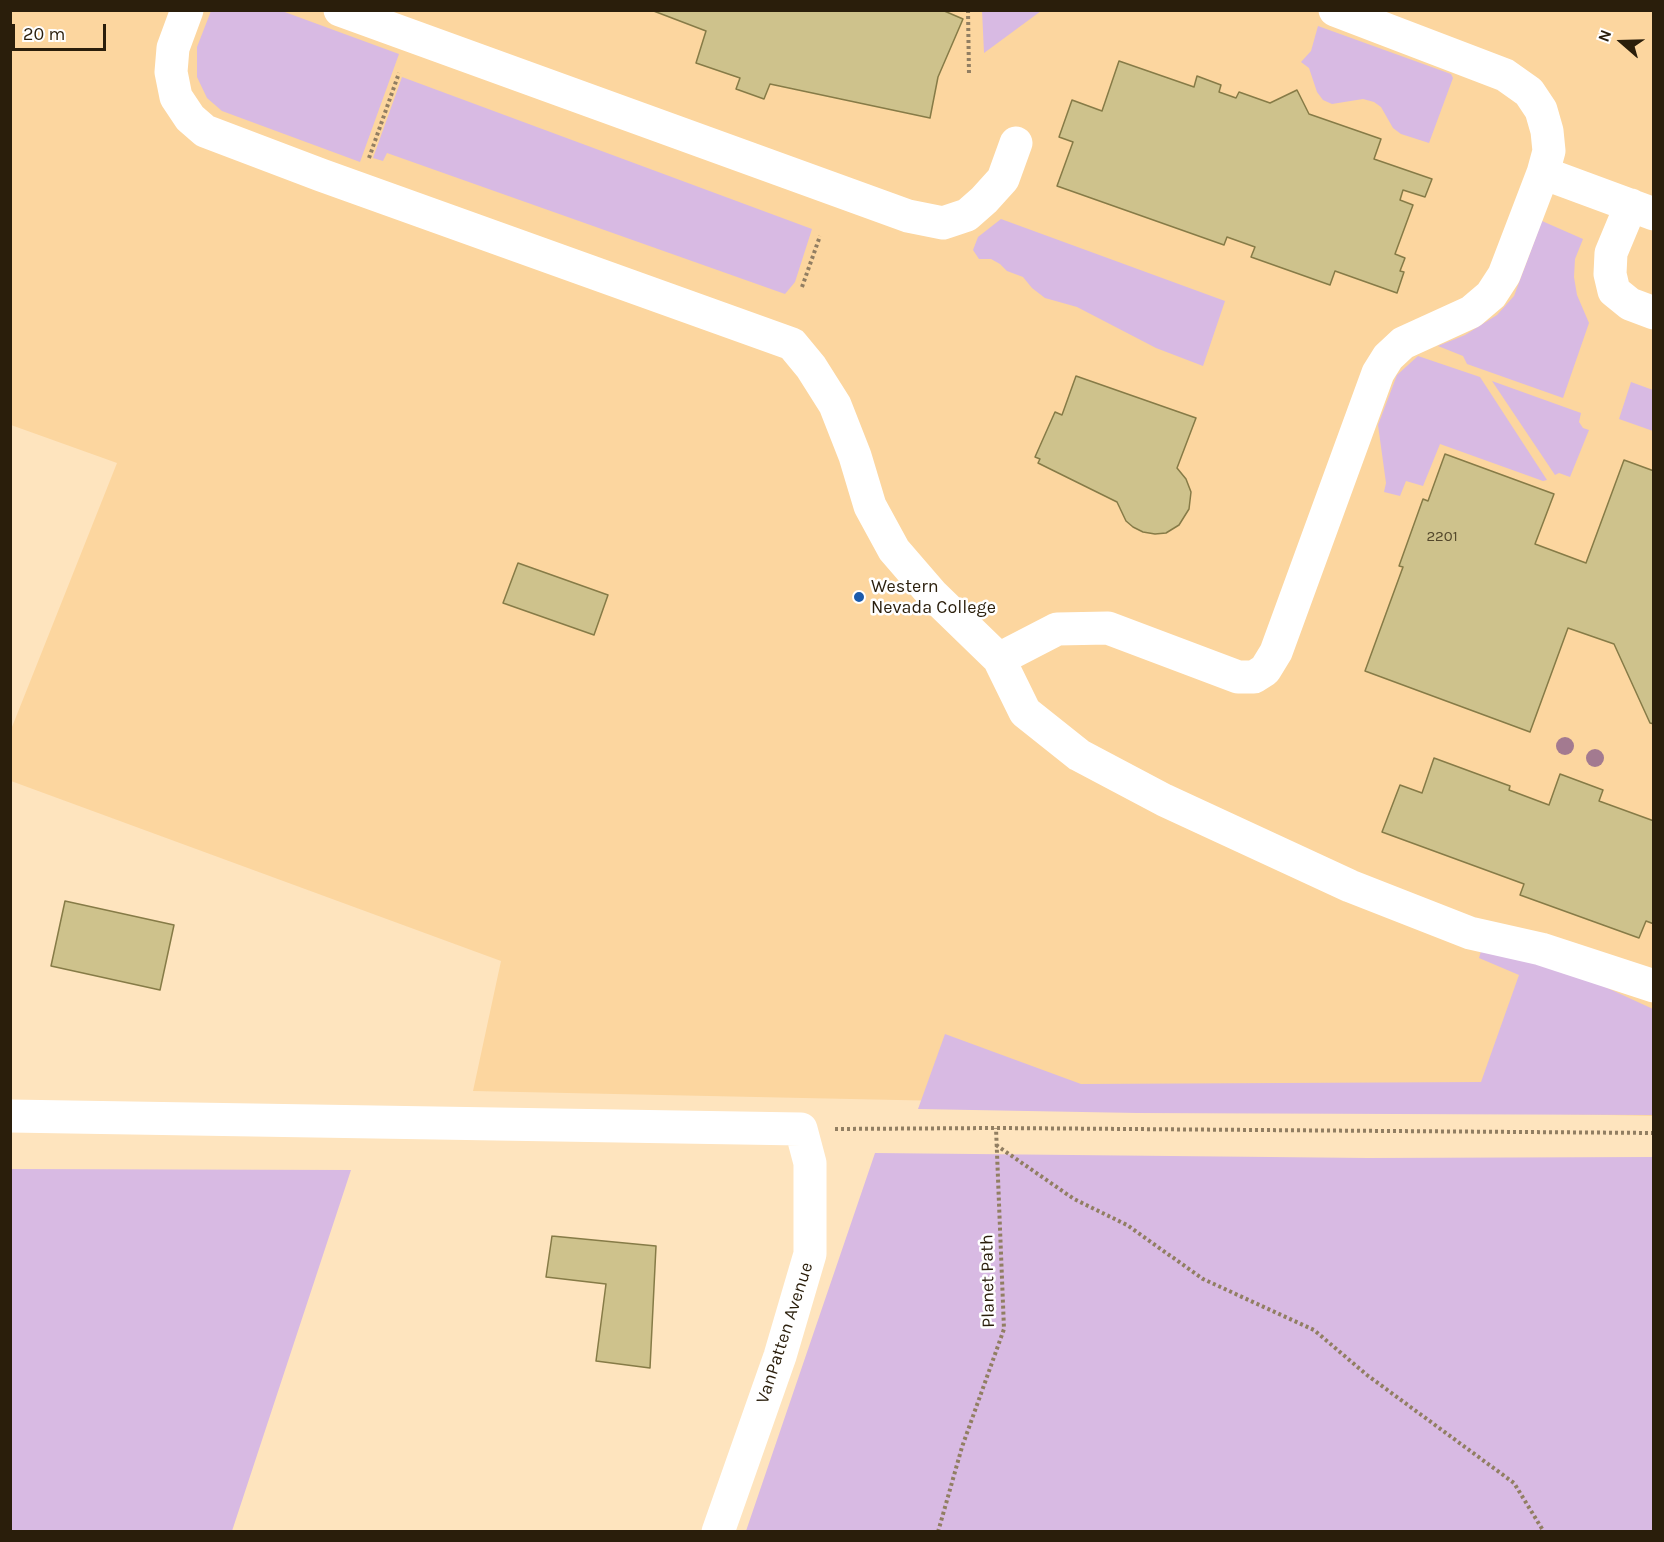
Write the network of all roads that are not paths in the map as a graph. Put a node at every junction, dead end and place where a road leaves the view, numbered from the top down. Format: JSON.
{"nodes":[{"id":1,"x":187,"y":10,"type":"edge"},
{"id":2,"x":340,"y":10,"type":"edge"},
{"id":3,"x":1335,"y":10,"type":"edge"},
{"id":4,"x":1016,"y":143,"type":"dead end"},
{"id":5,"x":1543,"y":173,"type":"junction"},
{"id":6,"x":1642,"y":209,"type":"edge"},
{"id":7,"x":1653,"y":313,"type":"edge"},
{"id":8,"x":999,"y":659,"type":"junction"},
{"id":9,"x":1653,"y":986,"type":"edge"},
{"id":10,"x":10,"y":1116,"type":"edge"},
{"id":11,"x":718,"y":1532,"type":"edge"}],
"edges":[{"from":1,"to":8,"type":"street"},
{"from":2,"to":4,"type":"street"},
{"from":3,"to":5,"type":"street"},
{"from":5,"to":6,"type":"street"},
{"from":5,"to":8,"type":"street"},
{"from":6,"to":7,"type":"street"},
{"from":8,"to":9,"type":"street"},
{"from":10,"to":11,"type":"street","name":"VanPatten Avenue"}]}
